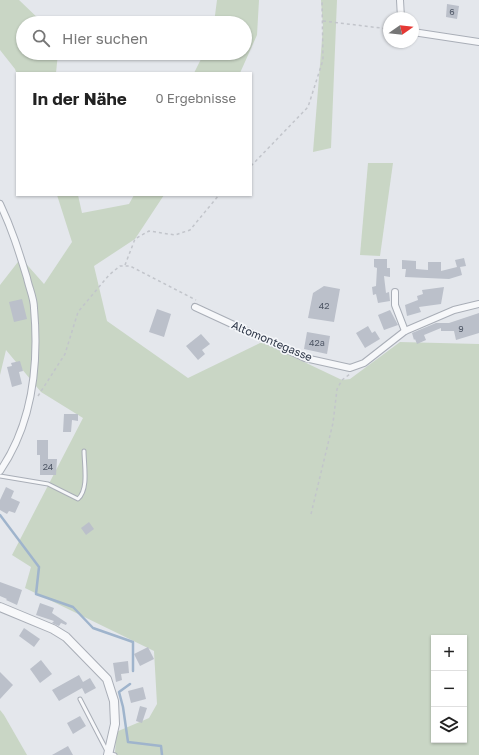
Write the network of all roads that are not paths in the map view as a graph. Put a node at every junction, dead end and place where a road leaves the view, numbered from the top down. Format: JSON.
{"nodes":[{"id":1,"x":400,"y":0,"type":"edge"},
{"id":2,"x":401,"y":12,"type":"edge"},
{"id":3,"x":419,"y":33,"type":"edge"},
{"id":4,"x":479,"y":42,"type":"edge"},
{"id":5,"x":0,"y":204,"type":"edge"},
{"id":6,"x":395,"y":292,"type":"dead end"},
{"id":7,"x":479,"y":304,"type":"edge"},
{"id":8,"x":195,"y":307,"type":"road end"},
{"id":9,"x":405,"y":331,"type":"junction"},
{"id":10,"x":84,"y":452,"type":"dead end"},
{"id":11,"x":0,"y":471,"type":"edge"},
{"id":12,"x":0,"y":476,"type":"edge"},
{"id":13,"x":0,"y":607,"type":"edge"},
{"id":14,"x":80,"y":699,"type":"dead end"},
{"id":15,"x":111,"y":754,"type":"edge"}],
"edges":[{"from":1,"to":2,"type":"street"},
{"from":3,"to":4,"type":"street"},
{"from":5,"to":11,"type":"street"},
{"from":6,"to":9,"type":"street"},
{"from":7,"to":9,"type":"street","name":"Altomontegasse"},
{"from":8,"to":9,"type":"street","name":"Altomontegasse"},
{"from":10,"to":12,"type":"lane"},
{"from":13,"to":15,"type":"street"},
{"from":14,"to":15,"type":"lane"}]}
